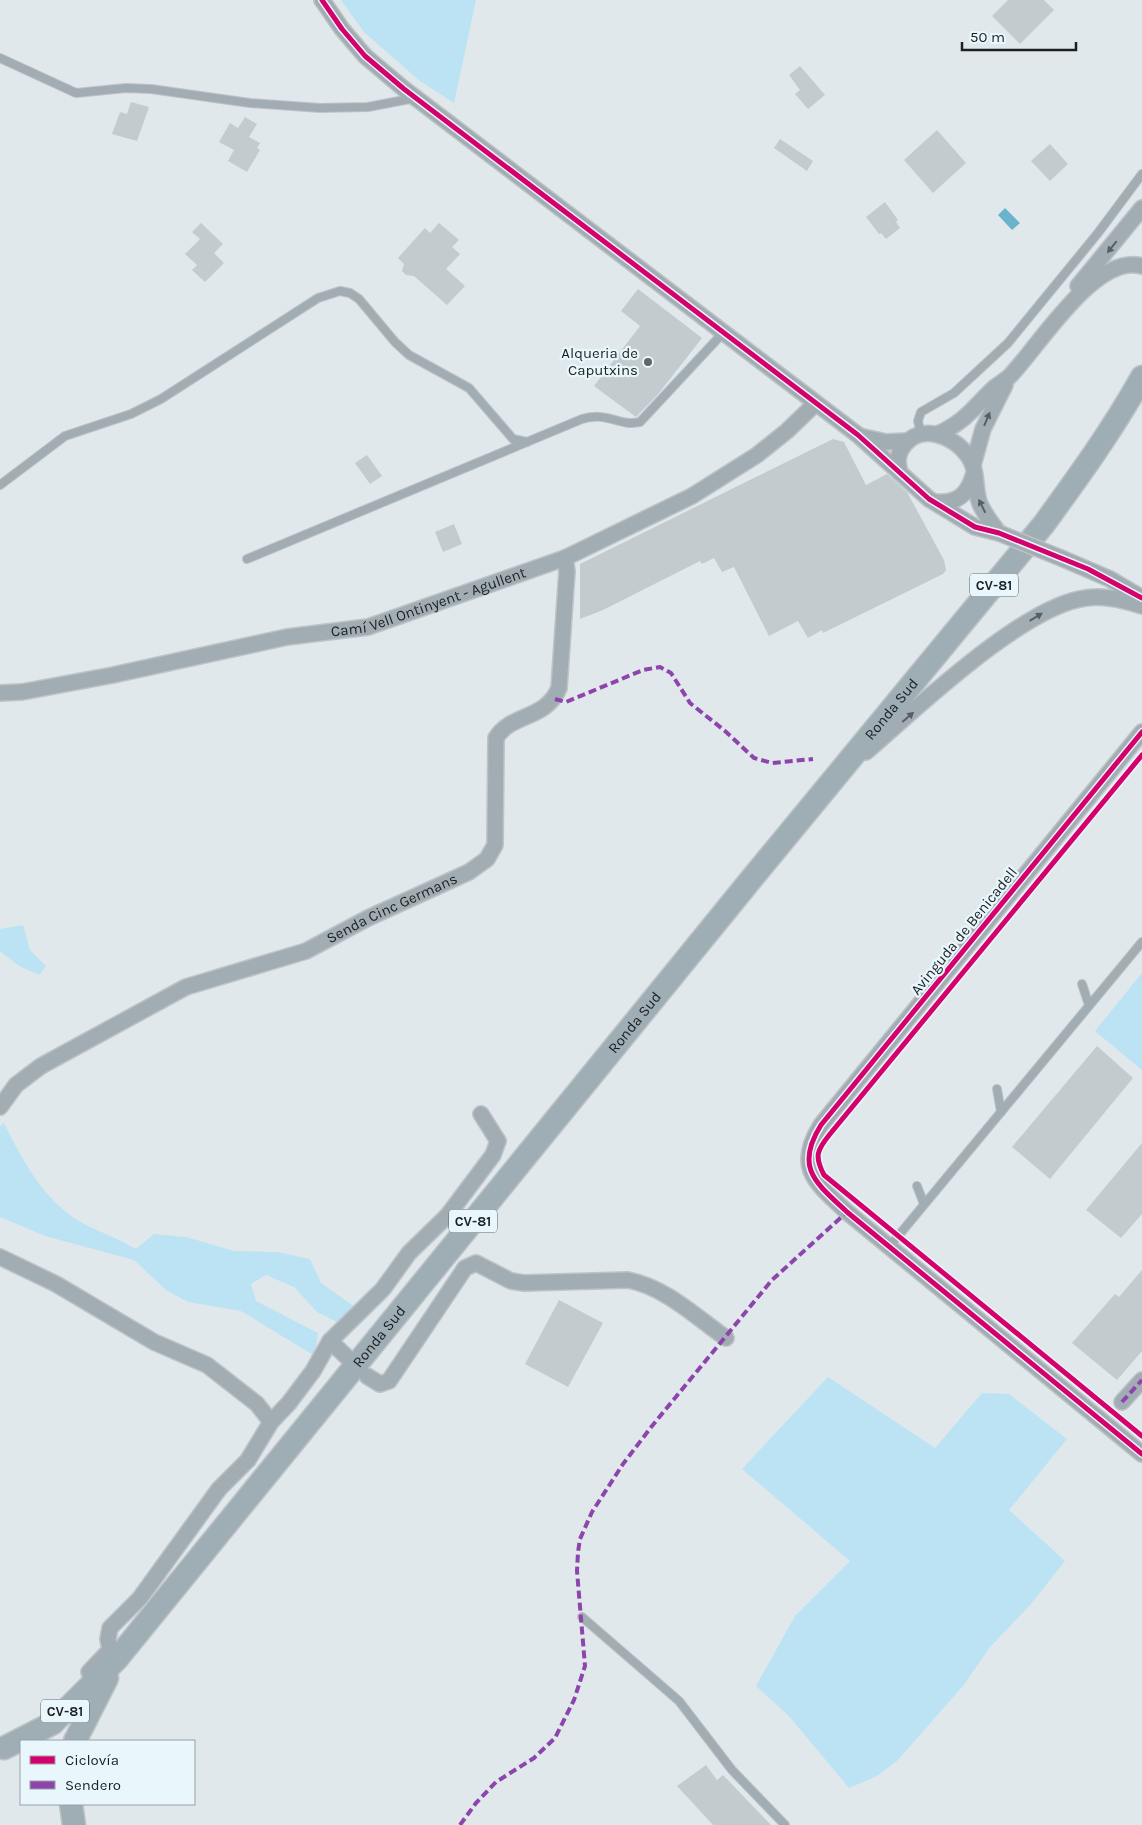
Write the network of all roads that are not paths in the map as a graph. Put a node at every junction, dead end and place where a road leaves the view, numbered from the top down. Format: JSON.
{"nodes":[{"id":1,"x":322,"y":0,"type":"edge"},
{"id":2,"x":0,"y":58,"type":"edge"},
{"id":3,"x":415,"y":98,"type":"junction"},
{"id":4,"x":1142,"y":174,"type":"edge"},
{"id":5,"x":1142,"y":208,"type":"edge"},
{"id":6,"x":1142,"y":266,"type":"edge"},
{"id":7,"x":1060,"y":315,"type":"junction"},
{"id":8,"x":722,"y":334,"type":"junction"},
{"id":9,"x":1009,"y":376,"type":"junction"},
{"id":10,"x":1142,"y":377,"type":"edge"},
{"id":11,"x":815,"y":404,"type":"junction"},
{"id":12,"x":938,"y":434,"type":"junction"},
{"id":13,"x":858,"y":435,"type":"junction"},
{"id":14,"x":914,"y":438,"type":"junction"},
{"id":15,"x":527,"y":442,"type":"junction"},
{"id":16,"x":973,"y":470,"type":"junction"},
{"id":17,"x":900,"y":472,"type":"junction"},
{"id":18,"x":0,"y":485,"type":"edge"},
{"id":19,"x":935,"y":502,"type":"junction"},
{"id":20,"x":999,"y":534,"type":"junction"},
{"id":21,"x":565,"y":558,"type":"junction"},
{"id":22,"x":247,"y":560,"type":"dead end"},
{"id":23,"x":1142,"y":598,"type":"edge"},
{"id":24,"x":1142,"y":606,"type":"edge"},
{"id":25,"x":0,"y":693,"type":"edge"},
{"id":26,"x":1142,"y":732,"type":"edge"},
{"id":27,"x":831,"y":782,"type":"junction"},
{"id":28,"x":1142,"y":942,"type":"edge"},
{"id":29,"x":1082,"y":984,"type":"dead end"},
{"id":30,"x":1089,"y":1005,"type":"junction"},
{"id":31,"x":997,"y":1089,"type":"dead end"},
{"id":32,"x":0,"y":1107,"type":"edge"},
{"id":33,"x":1001,"y":1112,"type":"junction"},
{"id":34,"x":482,"y":1114,"type":"dead end"},
{"id":35,"x":917,"y":1186,"type":"dead end"},
{"id":36,"x":924,"y":1204,"type":"junction"},
{"id":37,"x":890,"y":1247,"type":"junction"},
{"id":38,"x":0,"y":1257,"type":"edge"},
{"id":39,"x":726,"y":1338,"type":"dead end"},
{"id":40,"x":330,"y":1342,"type":"junction"},
{"id":41,"x":348,"y":1359,"type":"dead end"},
{"id":42,"x":366,"y":1376,"type":"dead end"},
{"id":43,"x":1142,"y":1380,"type":"edge"},
{"id":44,"x":1122,"y":1402,"type":"dead end"},
{"id":45,"x":271,"y":1422,"type":"junction"},
{"id":46,"x":1142,"y":1454,"type":"edge"},
{"id":47,"x":582,"y":1617,"type":"dead end"},
{"id":48,"x":116,"y":1660,"type":"junction"},
{"id":49,"x":53,"y":1723,"type":"junction"},
{"id":50,"x":24,"y":1740,"type":"edge"},
{"id":51,"x":76,"y":1740,"type":"edge"},
{"id":52,"x":20,"y":1742,"type":"edge"},
{"id":53,"x":8,"y":1749,"type":"edge"},
{"id":54,"x":71,"y":1805,"type":"edge"},
{"id":55,"x":74,"y":1825,"type":"edge"},
{"id":56,"x":785,"y":1825,"type":"edge"}],
"edges":[{"from":1,"to":3,"type":"street"},
{"from":2,"to":3,"type":"lane"},
{"from":3,"to":8,"type":"street"},
{"from":4,"to":14,"type":"lane"},
{"from":5,"to":7,"type":"street","one_way":true},
{"from":6,"to":7,"type":"street"},
{"from":7,"to":9,"type":"street"},
{"from":8,"to":11,"type":"street"},
{"from":8,"to":15,"type":"lane"},
{"from":9,"to":12,"type":"street"},
{"from":16,"to":9,"type":"street","one_way":true},
{"from":10,"to":27,"type":"main road","name":"Ronda Sud","number":"CV-81"},
{"from":11,"to":13,"type":"street"},
{"from":11,"to":21,"type":"street","name":"Camí Vell Ontinyent - Agullent"},
{"from":12,"to":14,"type":"street"},
{"from":12,"to":16,"type":"street"},
{"from":13,"to":14,"type":"street"},
{"from":13,"to":17,"type":"street"},
{"from":14,"to":17,"type":"street"},
{"from":15,"to":18,"type":"lane"},
{"from":15,"to":22,"type":"lane"},
{"from":16,"to":19,"type":"street"},
{"from":20,"to":16,"type":"street","one_way":true},
{"from":17,"to":19,"type":"street"},
{"from":19,"to":20,"type":"street"},
{"from":20,"to":23,"type":"street","bridge":true},
{"from":21,"to":25,"type":"street","name":"Camí Vell Ontinyent - Agullent"},
{"from":21,"to":32,"type":"street","name":"Senda Cinc Germans"},
{"from":27,"to":24,"type":"street","one_way":true},
{"from":26,"to":37,"type":"street","name":"Avinguda de Benicadell"},
{"from":27,"to":48,"type":"main road","name":"Ronda Sud","number":"CV-81"},
{"from":28,"to":30,"type":"lane"},
{"from":29,"to":30,"type":"lane"},
{"from":30,"to":33,"type":"lane"},
{"from":31,"to":33,"type":"lane"},
{"from":33,"to":36,"type":"lane"},
{"from":34,"to":40,"type":"street"},
{"from":35,"to":36,"type":"lane"},
{"from":36,"to":37,"type":"lane"},
{"from":37,"to":46,"type":"street"},
{"from":38,"to":45,"type":"street"},
{"from":39,"to":42,"type":"street"},
{"from":40,"to":41,"type":"street"},
{"from":40,"to":45,"type":"street"},
{"from":43,"to":44,"type":"street"},
{"from":45,"to":49,"type":"street"},
{"from":47,"to":56,"type":"lane"},
{"from":48,"to":49,"type":"main road","number":"CV-81"},
{"from":48,"to":51,"type":"main road","number":"CV-81"},
{"from":49,"to":50,"type":"main road","number":"CV-81"},
{"from":52,"to":53,"type":"main road","number":"CV-81"},
{"from":54,"to":55,"type":"main road"}]}
